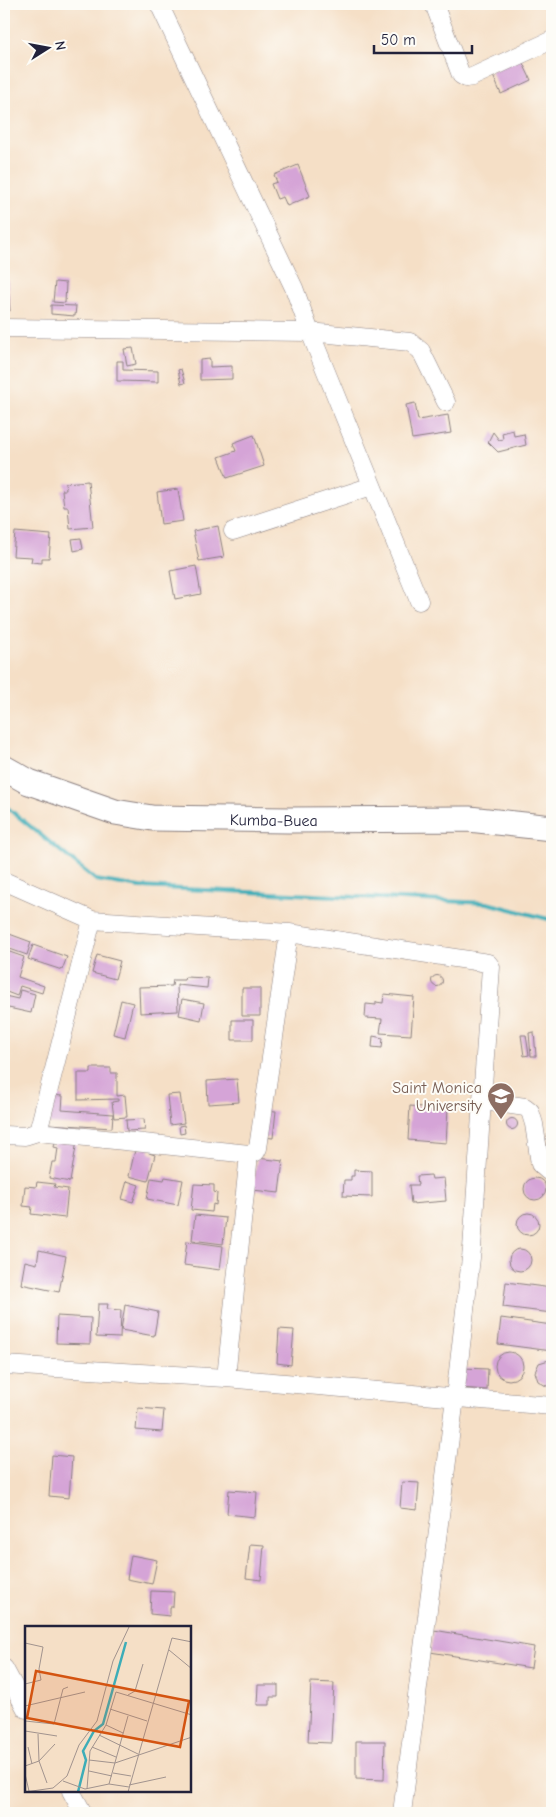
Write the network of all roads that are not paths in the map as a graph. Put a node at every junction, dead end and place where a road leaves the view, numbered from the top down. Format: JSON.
{"nodes":[{"id":1,"x":159,"y":4,"type":"edge"},
{"id":2,"x":434,"y":4,"type":"edge"},
{"id":3,"x":552,"y":40,"type":"edge"},
{"id":4,"x":4,"y":328,"type":"edge"},
{"id":5,"x":310,"y":332,"type":"junction"},
{"id":6,"x":446,"y":402,"type":"dead end"},
{"id":7,"x":372,"y":486,"type":"junction"},
{"id":8,"x":233,"y":531,"type":"dead end"},
{"id":9,"x":419,"y":600,"type":"dead end"},
{"id":10,"x":4,"y":768,"type":"edge"},
{"id":11,"x":552,"y":828,"type":"edge"},
{"id":12,"x":4,"y":881,"type":"edge"},
{"id":13,"x":92,"y":920,"type":"junction"},
{"id":14,"x":289,"y":933,"type":"junction"},
{"id":15,"x":483,"y":1101,"type":"junction"},
{"id":16,"x":38,"y":1132,"type":"junction"},
{"id":17,"x":4,"y":1135,"type":"edge"},
{"id":18,"x":249,"y":1154,"type":"junction"},
{"id":19,"x":552,"y":1172,"type":"edge"},
{"id":20,"x":4,"y":1365,"type":"edge"},
{"id":21,"x":226,"y":1378,"type":"junction"},
{"id":22,"x":455,"y":1398,"type":"junction"},
{"id":23,"x":552,"y":1406,"type":"edge"},
{"id":24,"x":4,"y":1668,"type":"edge"},
{"id":25,"x":25,"y":1707,"type":"edge"},
{"id":26,"x":72,"y":1792,"type":"edge"},
{"id":27,"x":83,"y":1813,"type":"edge"},
{"id":28,"x":402,"y":1813,"type":"edge"}],
"edges":[{"from":1,"to":5,"type":"street"},
{"from":2,"to":3,"type":"street"},
{"from":4,"to":5,"type":"street"},
{"from":5,"to":6,"type":"street"},
{"from":5,"to":7,"type":"street"},
{"from":7,"to":8,"type":"street"},
{"from":7,"to":9,"type":"street"},
{"from":10,"to":11,"type":"highway","name":"Kumba-Buea"},
{"from":12,"to":13,"type":"street"},
{"from":13,"to":14,"type":"street"},
{"from":13,"to":16,"type":"street"},
{"from":14,"to":15,"type":"street"},
{"from":14,"to":18,"type":"street"},
{"from":15,"to":19,"type":"street"},
{"from":15,"to":22,"type":"street"},
{"from":16,"to":17,"type":"street"},
{"from":16,"to":18,"type":"street"},
{"from":18,"to":21,"type":"street"},
{"from":20,"to":21,"type":"street"},
{"from":21,"to":22,"type":"street"},
{"from":22,"to":23,"type":"street"},
{"from":22,"to":28,"type":"street"},
{"from":24,"to":25,"type":"street"},
{"from":26,"to":27,"type":"street"}]}
